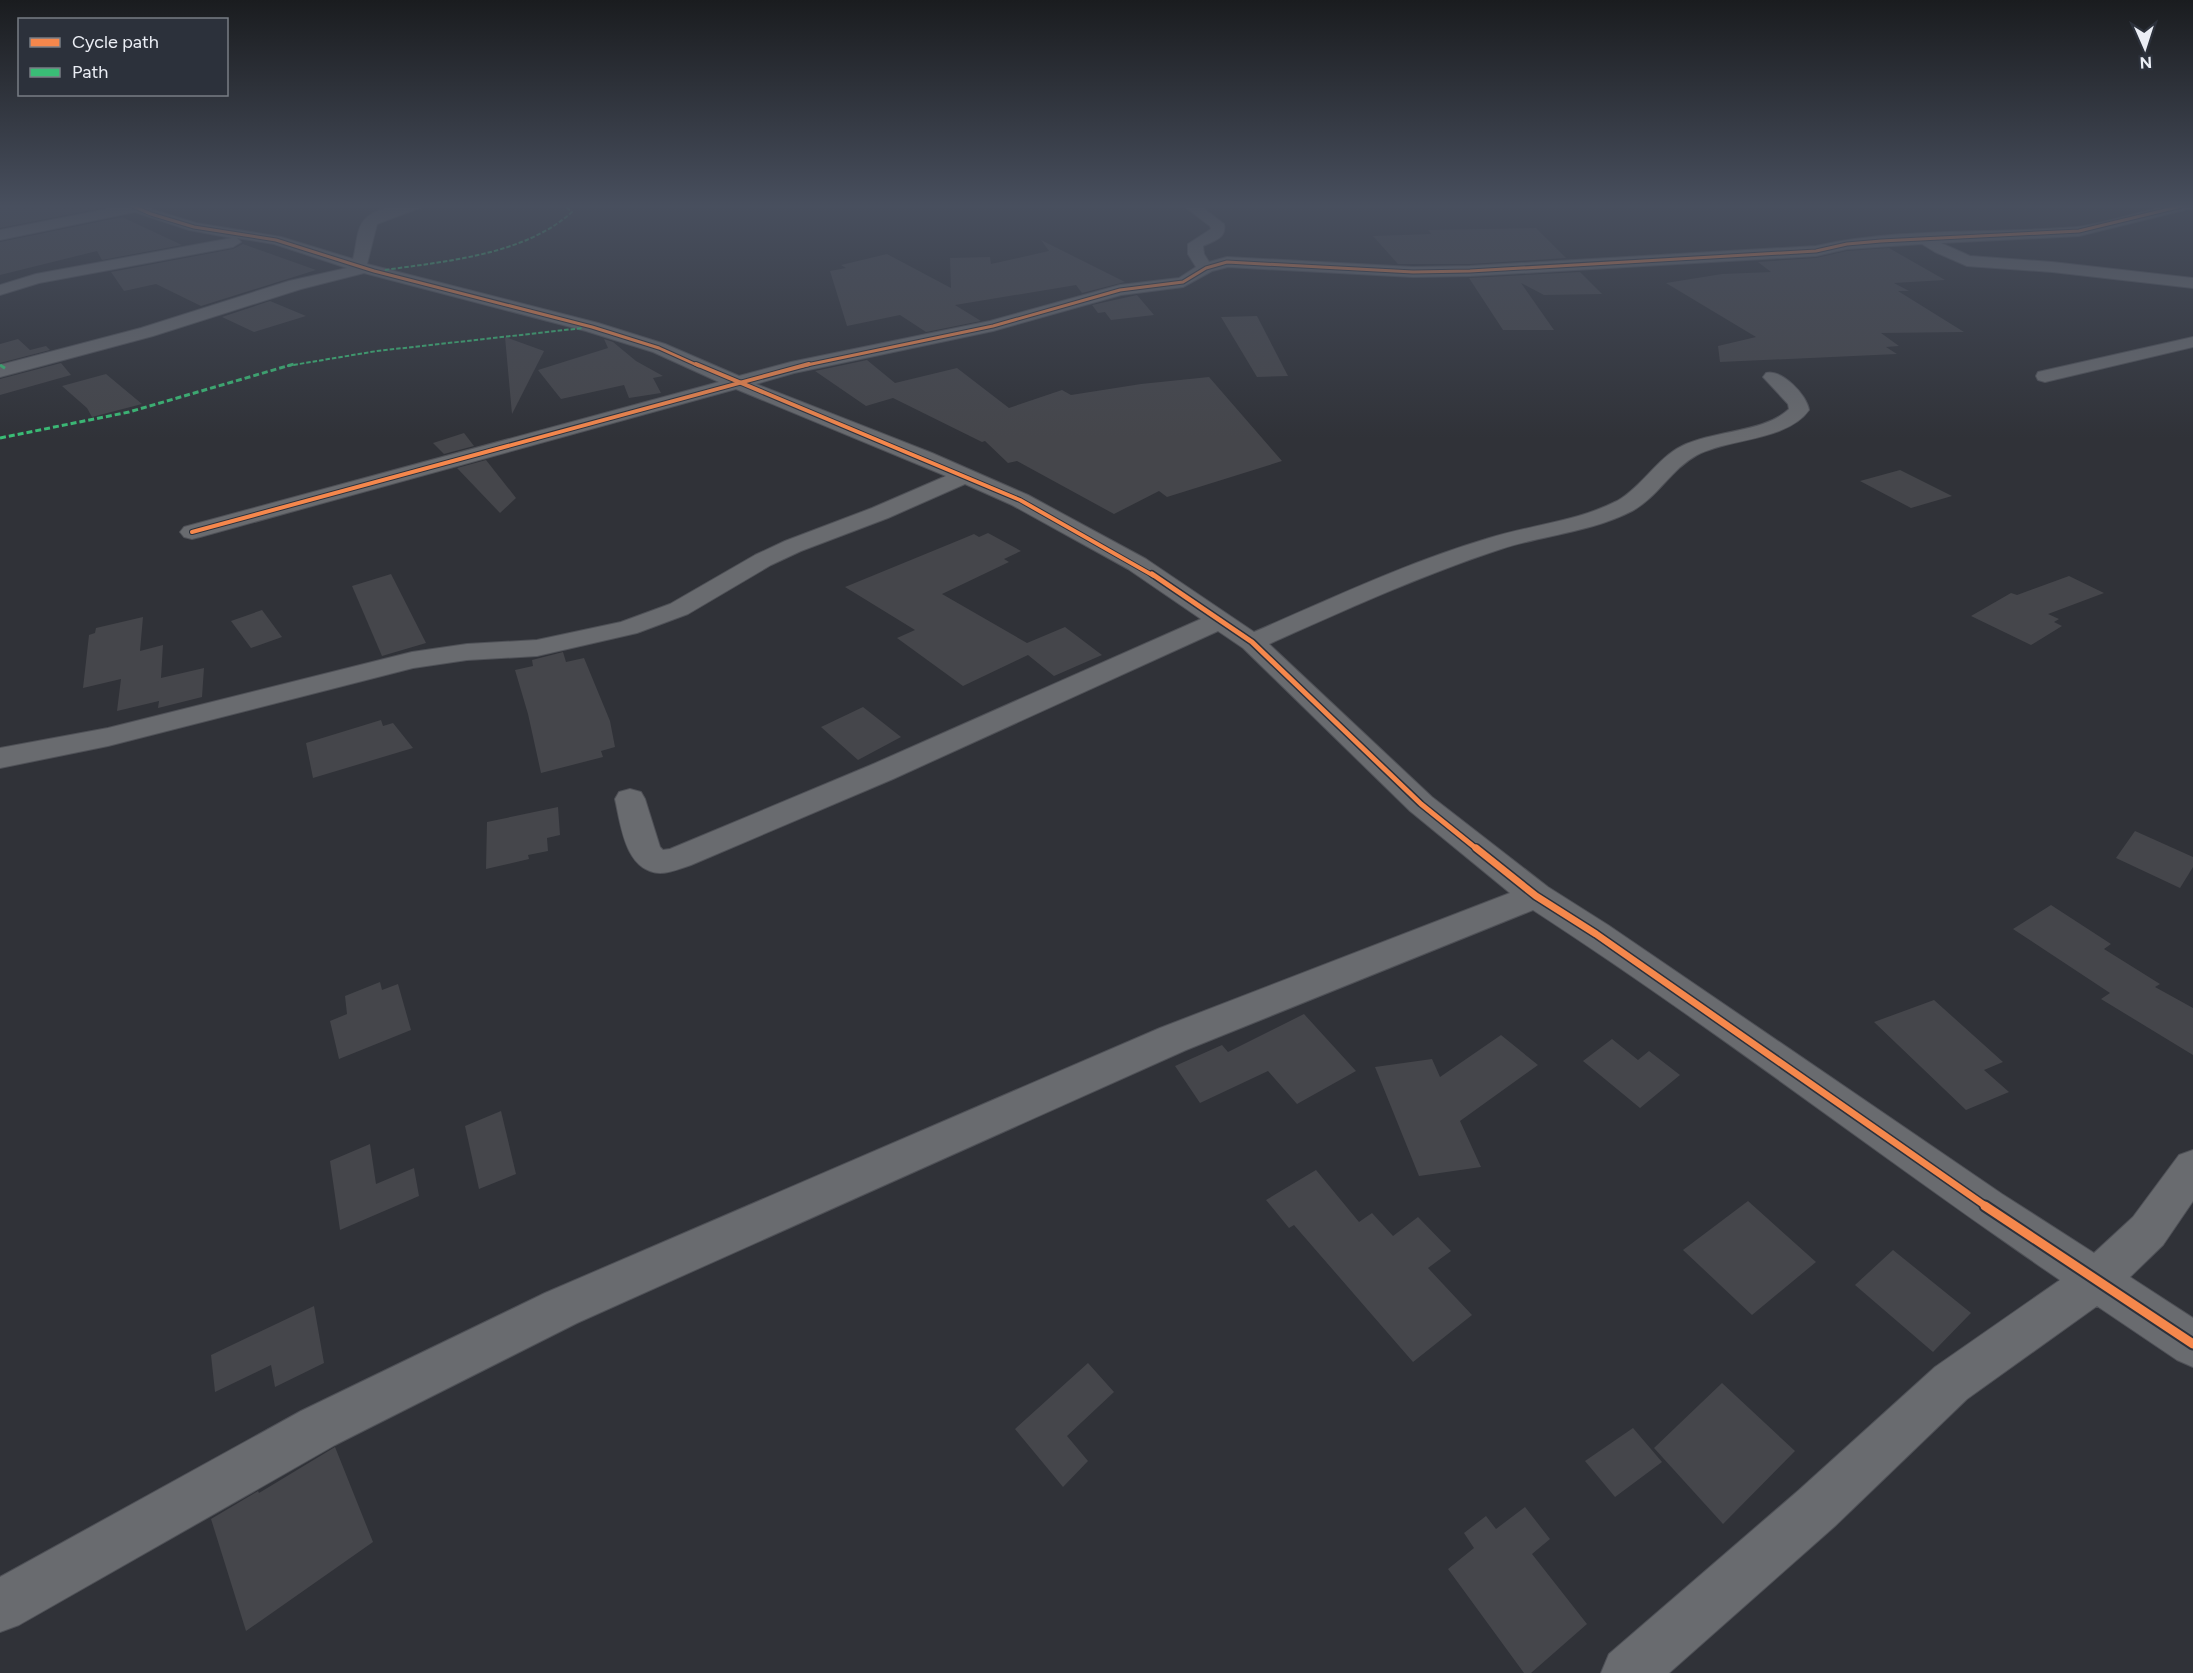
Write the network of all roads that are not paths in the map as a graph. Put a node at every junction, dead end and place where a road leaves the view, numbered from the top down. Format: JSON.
{"nodes":[{"id":1,"x":26,"y":282,"type":"edge"},
{"id":2,"x":306,"y":282,"type":"edge"},
{"id":3,"x":418,"y":282,"type":"edge"},
{"id":4,"x":1184,"y":282,"type":"edge"},
{"id":5,"x":0,"y":290,"type":"edge"},
{"id":6,"x":2193,"y":342,"type":"edge"},
{"id":7,"x":0,"y":371,"type":"edge"},
{"id":8,"x":2045,"y":376,"type":"dead end"},
{"id":9,"x":1773,"y":377,"type":"dead end"},
{"id":10,"x":737,"y":382,"type":"junction"},
{"id":11,"x":964,"y":476,"type":"junction"},
{"id":12,"x":192,"y":532,"type":"dead end"},
{"id":13,"x":1220,"y":620,"type":"junction"},
{"id":14,"x":1252,"y":642,"type":"junction"},
{"id":15,"x":0,"y":758,"type":"edge"},
{"id":16,"x":630,"y":799,"type":"dead end"},
{"id":17,"x":1536,"y":896,"type":"junction"},
{"id":18,"x":2193,"y":1168,"type":"edge"},
{"id":19,"x":2098,"y":1279,"type":"junction"},
{"id":20,"x":2193,"y":1344,"type":"edge"},
{"id":21,"x":0,"y":1606,"type":"edge"},
{"id":22,"x":1628,"y":1673,"type":"edge"}],
"edges":[{"from":1,"to":5,"type":"street"},
{"from":2,"to":7,"type":"street"},
{"from":3,"to":10,"type":"street"},
{"from":4,"to":10,"type":"street"},
{"from":6,"to":8,"type":"street"},
{"from":9,"to":14,"type":"street"},
{"from":10,"to":11,"type":"street"},
{"from":10,"to":12,"type":"street"},
{"from":11,"to":13,"type":"street"},
{"from":11,"to":15,"type":"street"},
{"from":13,"to":14,"type":"street"},
{"from":13,"to":16,"type":"street"},
{"from":14,"to":17,"type":"street"},
{"from":17,"to":19,"type":"street"},
{"from":17,"to":21,"type":"street"},
{"from":18,"to":19,"type":"street"},
{"from":19,"to":20,"type":"street"},
{"from":19,"to":22,"type":"street"}]}
